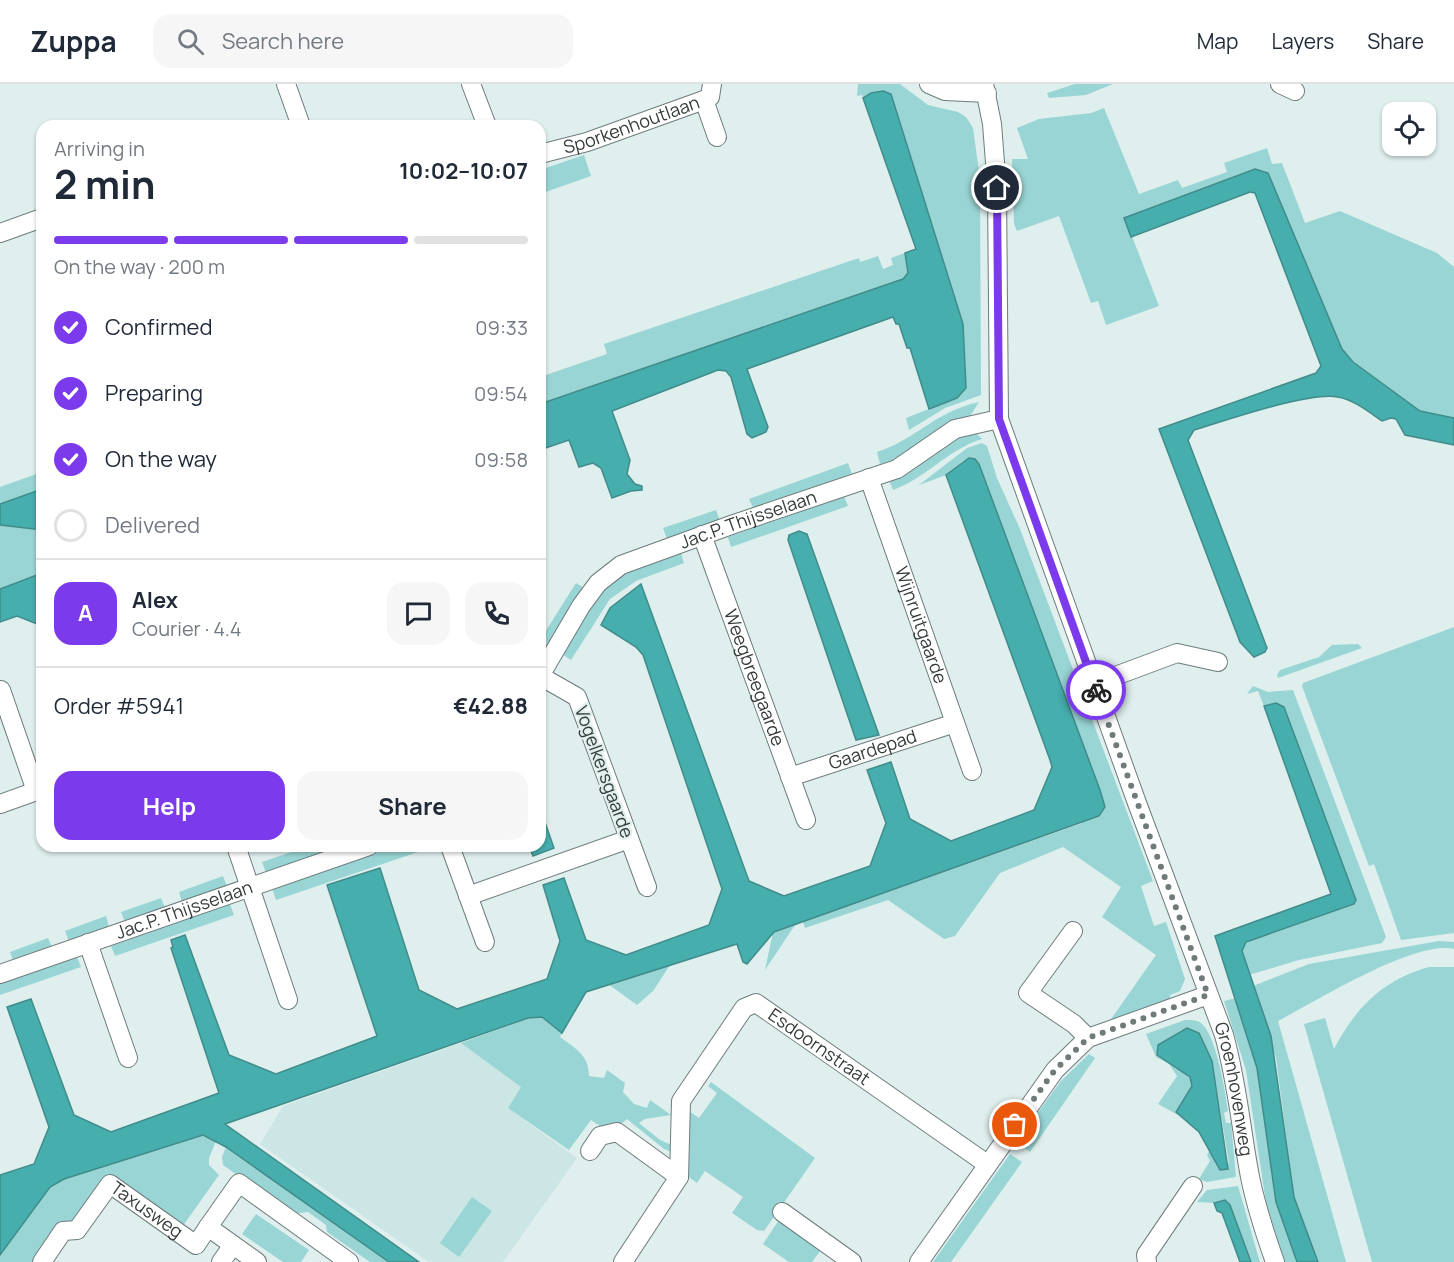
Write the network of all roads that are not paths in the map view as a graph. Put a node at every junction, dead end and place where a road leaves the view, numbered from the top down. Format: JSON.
{"nodes":[{"id":1,"x":286,"y":84,"type":"edge"},
{"id":2,"x":471,"y":84,"type":"edge"},
{"id":3,"x":929,"y":84,"type":"edge"},
{"id":4,"x":986,"y":89,"type":"edge"},
{"id":5,"x":708,"y":92,"type":"edge"},
{"id":6,"x":296,"y":120,"type":"edge"},
{"id":7,"x":485,"y":120,"type":"edge"},
{"id":8,"x":717,"y":137,"type":"dead end"},
{"id":9,"x":546,"y":152,"type":"edge"},
{"id":10,"x":36,"y":220,"type":"edge"},
{"id":11,"x":0,"y":233,"type":"edge"},
{"id":12,"x":999,"y":419,"type":"junction"},
{"id":13,"x":869,"y":478,"type":"junction"},
{"id":14,"x":702,"y":535,"type":"junction"},
{"id":15,"x":1218,"y":662,"type":"dead end"},
{"id":16,"x":546,"y":666,"type":"edge"},
{"id":17,"x":546,"y":679,"type":"edge"},
{"id":18,"x":1094,"y":684,"type":"junction"},
{"id":19,"x":1,"y":690,"type":"edge"},
{"id":20,"x":955,"y":723,"type":"junction"},
{"id":21,"x":972,"y":771,"type":"dead end"},
{"id":22,"x":790,"y":777,"type":"junction"},
{"id":23,"x":36,"y":782,"type":"edge"},
{"id":24,"x":36,"y":791,"type":"edge"},
{"id":25,"x":0,"y":804,"type":"edge"},
{"id":26,"x":806,"y":820,"type":"dead end"},
{"id":27,"x":629,"y":839,"type":"junction"},
{"id":28,"x":238,"y":852,"type":"edge"},
{"id":29,"x":351,"y":852,"type":"edge"},
{"id":30,"x":452,"y":852,"type":"edge"},
{"id":31,"x":249,"y":887,"type":"junction"},
{"id":32,"x":647,"y":887,"type":"dead end"},
{"id":33,"x":468,"y":896,"type":"junction"},
{"id":34,"x":1073,"y":931,"type":"dead end"},
{"id":35,"x":485,"y":942,"type":"dead end"},
{"id":36,"x":88,"y":943,"type":"junction"},
{"id":37,"x":0,"y":974,"type":"edge"},
{"id":38,"x":1208,"y":995,"type":"junction"},
{"id":39,"x":288,"y":1000,"type":"dead end"},
{"id":40,"x":1088,"y":1038,"type":"junction"},
{"id":41,"x":128,"y":1058,"type":"dead end"},
{"id":42,"x":590,"y":1151,"type":"dead end"},
{"id":43,"x":987,"y":1164,"type":"junction"},
{"id":44,"x":679,"y":1177,"type":"junction"},
{"id":45,"x":1193,"y":1186,"type":"dead end"},
{"id":46,"x":782,"y":1212,"type":"dead end"},
{"id":47,"x":208,"y":1227,"type":"junction"},
{"id":48,"x":233,"y":1245,"type":"junction"},
{"id":49,"x":42,"y":1262,"type":"edge"},
{"id":50,"x":220,"y":1262,"type":"edge"},
{"id":51,"x":257,"y":1262,"type":"edge"},
{"id":52,"x":349,"y":1262,"type":"edge"},
{"id":53,"x":623,"y":1262,"type":"edge"},
{"id":54,"x":852,"y":1262,"type":"edge"},
{"id":55,"x":919,"y":1262,"type":"edge"},
{"id":56,"x":1147,"y":1262,"type":"edge"},
{"id":57,"x":1275,"y":1262,"type":"edge"}],
"edges":[{"from":1,"to":6,"type":"street"},
{"from":2,"to":7,"type":"street"},
{"from":3,"to":4,"type":"street"},
{"from":4,"to":12,"type":"street","name":"Groenhovenweg"},
{"from":5,"to":8,"type":"street"},
{"from":5,"to":9,"type":"street","name":"Sporkenhoutlaan"},
{"from":10,"to":11,"type":"street"},
{"from":12,"to":13,"type":"street","name":"Jac.P. Thijsselaan"},
{"from":12,"to":18,"type":"street","name":"Groenhovenweg"},
{"from":13,"to":14,"type":"street","name":"Jac.P. Thijsselaan"},
{"from":13,"to":20,"type":"street","name":"Wijnruitgaarde"},
{"from":14,"to":16,"type":"street","name":"Jac.P. Thijsselaan"},
{"from":14,"to":22,"type":"street","name":"Weegbreegaarde"},
{"from":15,"to":18,"type":"street"},
{"from":17,"to":27,"type":"street","name":"Vogelkersgaarde"},
{"from":18,"to":38,"type":"street","name":"Groenhovenweg"},
{"from":19,"to":23,"type":"street"},
{"from":20,"to":21,"type":"street","name":"Wijnruitgaarde"},
{"from":20,"to":22,"type":"street","name":"Gaardepad"},
{"from":22,"to":26,"type":"street","name":"Weegbreegaarde"},
{"from":24,"to":25,"type":"street"},
{"from":27,"to":32,"type":"street","name":"Vogelkersgaarde"},
{"from":27,"to":33,"type":"street"},
{"from":28,"to":31,"type":"street"},
{"from":29,"to":31,"type":"street","name":"Jac.P. Thijsselaan"},
{"from":30,"to":33,"type":"street"},
{"from":31,"to":36,"type":"street","name":"Jac.P. Thijsselaan"},
{"from":31,"to":39,"type":"street"},
{"from":33,"to":35,"type":"street"},
{"from":34,"to":40,"type":"street"},
{"from":36,"to":37,"type":"street","name":"Jac.P. Thijsselaan"},
{"from":36,"to":41,"type":"street"},
{"from":38,"to":40,"type":"street"},
{"from":38,"to":57,"type":"street","name":"Groenhovenweg"},
{"from":40,"to":43,"type":"street"},
{"from":42,"to":44,"type":"street"},
{"from":43,"to":44,"type":"street","name":"Esdoornstraat"},
{"from":43,"to":55,"type":"street"},
{"from":44,"to":53,"type":"street"},
{"from":45,"to":56,"type":"street"},
{"from":46,"to":54,"type":"street"},
{"from":47,"to":48,"type":"street"},
{"from":47,"to":49,"type":"street","name":"Taxusweg"},
{"from":47,"to":52,"type":"street"},
{"from":48,"to":50,"type":"street"},
{"from":48,"to":51,"type":"street"}]}
